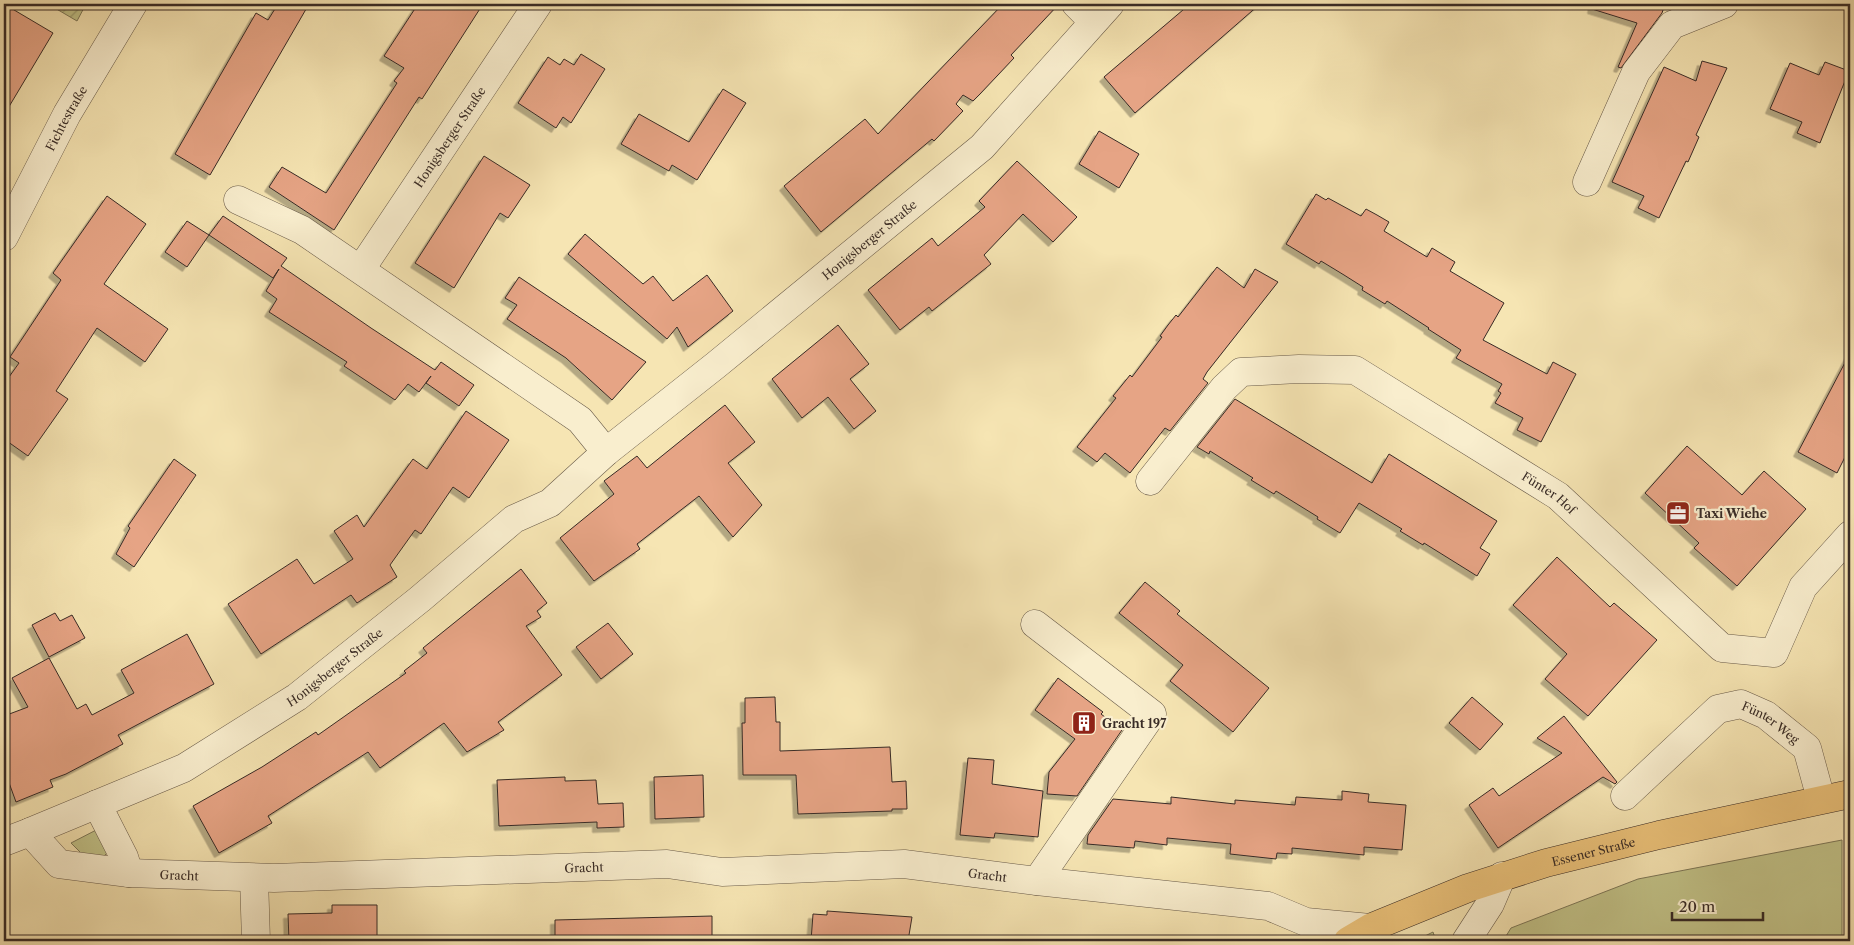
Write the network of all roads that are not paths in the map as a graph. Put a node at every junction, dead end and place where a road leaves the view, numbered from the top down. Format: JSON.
{"nodes":[{"id":1,"x":133,"y":4,"type":"edge"},
{"id":2,"x":538,"y":4,"type":"edge"},
{"id":3,"x":1724,"y":4,"type":"edge"},
{"id":4,"x":1093,"y":10,"type":"edge"},
{"id":5,"x":1587,"y":182,"type":"dead end"},
{"id":6,"x":238,"y":200,"type":"dead end"},
{"id":7,"x":4,"y":236,"type":"edge"},
{"id":8,"x":361,"y":269,"type":"junction"},
{"id":9,"x":606,"y":452,"type":"junction"},
{"id":10,"x":1150,"y":481,"type":"dead end"},
{"id":11,"x":1850,"y":535,"type":"edge"},
{"id":12,"x":1035,"y":624,"type":"dead end"},
{"id":13,"x":1850,"y":794,"type":"edge"},
{"id":14,"x":1625,"y":796,"type":"dead end"},
{"id":15,"x":1822,"y":799,"type":"junction"},
{"id":16,"x":97,"y":804,"type":"junction"},
{"id":17,"x":30,"y":832,"type":"junction"},
{"id":18,"x":4,"y":842,"type":"edge"},
{"id":19,"x":129,"y":873,"type":"junction"},
{"id":20,"x":1502,"y":876,"type":"junction"},
{"id":21,"x":254,"y":878,"type":"junction"},
{"id":22,"x":1037,"y":881,"type":"junction"},
{"id":23,"x":1359,"y":935,"type":"edge"},
{"id":24,"x":256,"y":941,"type":"edge"},
{"id":25,"x":1466,"y":941,"type":"edge"}],
"edges":[{"from":1,"to":7,"type":"street","name":"Fichtestraße"},
{"from":2,"to":8,"type":"street","name":"Honigsberger Straße"},
{"from":3,"to":5,"type":"street"},
{"from":4,"to":9,"type":"street","name":"Honigsberger Straße"},
{"from":6,"to":8,"type":"street"},
{"from":8,"to":9,"type":"street"},
{"from":9,"to":16,"type":"street","name":"Honigsberger Straße"},
{"from":10,"to":11,"type":"street","name":"Fünter Hof"},
{"from":12,"to":22,"type":"street"},
{"from":13,"to":15,"type":"main road","name":"Essener Straße"},
{"from":14,"to":15,"type":"street","name":"Fünter Weg"},
{"from":15,"to":20,"type":"main road","name":"Essener Straße"},
{"from":16,"to":17,"type":"street","name":"Honigsberger Straße"},
{"from":16,"to":19,"type":"street"},
{"from":17,"to":18,"type":"street"},
{"from":17,"to":19,"type":"street","name":"Gracht"},
{"from":19,"to":21,"type":"street","name":"Gracht"},
{"from":20,"to":23,"type":"main road","name":"Essener Straße"},
{"from":20,"to":25,"type":"street"},
{"from":21,"to":22,"type":"street","name":"Gracht"},
{"from":21,"to":24,"type":"street"},
{"from":22,"to":23,"type":"street","name":"Gracht"}]}
